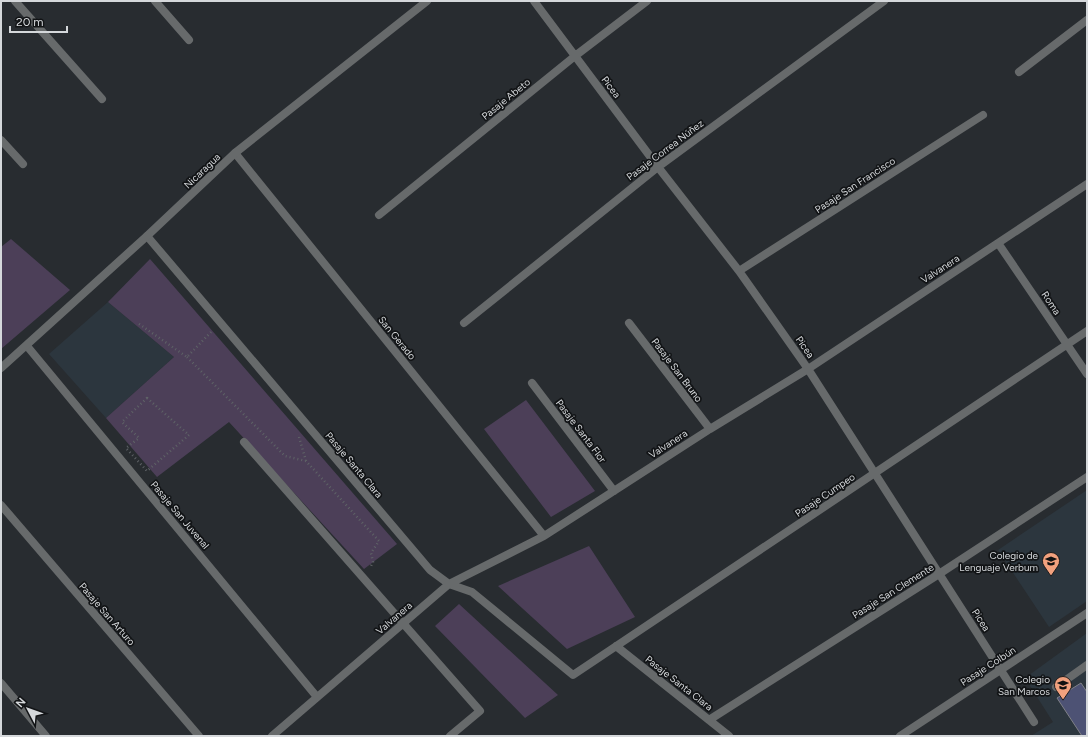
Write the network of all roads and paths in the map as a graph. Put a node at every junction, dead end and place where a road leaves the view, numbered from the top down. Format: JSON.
{"nodes":[{"id":1,"x":15,"y":1,"type":"edge"},
{"id":2,"x":155,"y":1,"type":"edge"},
{"id":3,"x":427,"y":1,"type":"edge"},
{"id":4,"x":534,"y":1,"type":"edge"},
{"id":5,"x":647,"y":1,"type":"edge"},
{"id":6,"x":884,"y":1,"type":"edge"},
{"id":7,"x":1087,"y":20,"type":"edge"},
{"id":8,"x":189,"y":40,"type":"dead end"},
{"id":9,"x":575,"y":56,"type":"junction"},
{"id":10,"x":1019,"y":72,"type":"dead end"},
{"id":11,"x":102,"y":99,"type":"dead end"},
{"id":12,"x":983,"y":115,"type":"dead end"},
{"id":13,"x":1,"y":140,"type":"edge"},
{"id":14,"x":235,"y":153,"type":"junction"},
{"id":15,"x":23,"y":164,"type":"dead end"},
{"id":16,"x":658,"y":167,"type":"junction"},
{"id":17,"x":1087,"y":184,"type":"edge"},
{"id":18,"x":379,"y":215,"type":"dead end"},
{"id":19,"x":147,"y":236,"type":"junction"},
{"id":20,"x":998,"y":243,"type":"junction"},
{"id":21,"x":739,"y":271,"type":"junction"},
{"id":22,"x":219,"y":322,"type":"junction"},
{"id":23,"x":464,"y":323,"type":"dead end"},
{"id":24,"x":629,"y":323,"type":"dead end"},
{"id":25,"x":139,"y":324,"type":"dead end"},
{"id":26,"x":1087,"y":331,"type":"edge"},
{"id":27,"x":1067,"y":344,"type":"junction"},
{"id":28,"x":26,"y":346,"type":"junction"},
{"id":29,"x":187,"y":357,"type":"junction"},
{"id":30,"x":1,"y":368,"type":"edge"},
{"id":31,"x":808,"y":369,"type":"junction"},
{"id":32,"x":1087,"y":374,"type":"edge"},
{"id":33,"x":532,"y":383,"type":"dead end"},
{"id":34,"x":710,"y":429,"type":"junction"},
{"id":35,"x":244,"y":442,"type":"dead end"},
{"id":36,"x":147,"y":470,"type":"joint"},
{"id":37,"x":874,"y":473,"type":"junction"},
{"id":38,"x":1087,"y":477,"type":"edge"},
{"id":39,"x":614,"y":491,"type":"junction"},
{"id":40,"x":1,"y":504,"type":"edge"},
{"id":41,"x":544,"y":536,"type":"junction"},
{"id":42,"x":939,"y":574,"type":"junction"},
{"id":43,"x":365,"y":579,"type":"junction"},
{"id":44,"x":449,"y":584,"type":"junction"},
{"id":45,"x":1087,"y":613,"type":"edge"},
{"id":46,"x":404,"y":623,"type":"junction"},
{"id":47,"x":616,"y":646,"type":"junction"},
{"id":48,"x":1087,"y":665,"type":"edge"},
{"id":49,"x":1001,"y":669,"type":"junction"},
{"id":50,"x":573,"y":675,"type":"joint"},
{"id":51,"x":1,"y":683,"type":"edge"},
{"id":52,"x":1056,"y":687,"type":"dead end"},
{"id":53,"x":317,"y":697,"type":"junction"},
{"id":54,"x":709,"y":720,"type":"junction"},
{"id":55,"x":1034,"y":722,"type":"dead end"},
{"id":56,"x":46,"y":736,"type":"edge"},
{"id":57,"x":199,"y":736,"type":"edge"},
{"id":58,"x":272,"y":736,"type":"edge"},
{"id":59,"x":450,"y":736,"type":"edge"},
{"id":60,"x":729,"y":736,"type":"edge"},
{"id":61,"x":900,"y":736,"type":"edge"}],
"edges":[{"from":1,"to":11,"type":"street"},
{"from":2,"to":8,"type":"street"},
{"from":3,"to":14,"type":"street","name":"Nicaragua"},
{"from":4,"to":9,"type":"street","name":"Picea"},
{"from":5,"to":9,"type":"street","name":"Pasaje Abeto"},
{"from":6,"to":16,"type":"street","name":"Pasaje Correa Núñez"},
{"from":7,"to":10,"type":"street"},
{"from":9,"to":16,"type":"street","name":"Picea"},
{"from":9,"to":18,"type":"street","name":"Pasaje Abeto"},
{"from":12,"to":21,"type":"street","name":"Pasaje San Francisco"},
{"from":13,"to":15,"type":"street"},
{"from":14,"to":19,"type":"street","name":"Nicaragua"},
{"from":14,"to":41,"type":"street","name":"San Gerado"},
{"from":16,"to":21,"type":"street","name":"Picea"},
{"from":16,"to":23,"type":"street","name":"Pasaje Correa Núñez"},
{"from":17,"to":20,"type":"street","name":"Valvanera"},
{"from":19,"to":22,"type":"street","name":"Pasaje Santa Clara"},
{"from":19,"to":28,"type":"street","name":"Nicaragua"},
{"from":20,"to":27,"type":"street","name":"Roma"},
{"from":20,"to":31,"type":"street","name":"Valvanera"},
{"from":21,"to":31,"type":"street","name":"Picea"},
{"from":22,"to":29,"type":"path"},
{"from":22,"to":44,"type":"street","name":"Pasaje Santa Clara"},
{"from":24,"to":34,"type":"street","name":"Pasaje San Bruno"},
{"from":25,"to":29,"type":"path"},
{"from":26,"to":27,"type":"street","name":"Pasaje Cumpeo"},
{"from":27,"to":32,"type":"street","name":"Roma"},
{"from":27,"to":37,"type":"street","name":"Pasaje Cumpeo"},
{"from":28,"to":30,"type":"street","name":"Nicaragua"},
{"from":28,"to":53,"type":"street","name":"Pasaje San Juvenal"},
{"from":29,"to":43,"type":"path"},
{"from":31,"to":34,"type":"street","name":"Valvanera"},
{"from":31,"to":37,"type":"street","name":"Picea"},
{"from":33,"to":39,"type":"street","name":"Pasaje Santa Flor"},
{"from":34,"to":39,"type":"street","name":"Valvanera"},
{"from":35,"to":43,"type":"street"},
{"from":36,"to":36,"type":"path"},
{"from":37,"to":42,"type":"street","name":"Picea"},
{"from":37,"to":47,"type":"street","name":"Pasaje Cumpeo"},
{"from":38,"to":42,"type":"street","name":"Pasaje San Clemente"},
{"from":39,"to":41,"type":"street","name":"Valvanera"},
{"from":40,"to":57,"type":"street","name":"Pasaje San Arturo"},
{"from":41,"to":44,"type":"street","name":"Valvanera"},
{"from":42,"to":49,"type":"street","name":"Picea"},
{"from":42,"to":54,"type":"street","name":"Pasaje San Clemente"},
{"from":43,"to":46,"type":"street"},
{"from":44,"to":46,"type":"street","name":"Valvanera"},
{"from":44,"to":50,"type":"street","name":"Pasaje Santa Clara"},
{"from":45,"to":49,"type":"street","name":"Pasaje Colbún"},
{"from":46,"to":53,"type":"street","name":"Valvanera"},
{"from":46,"to":59,"type":"street"},
{"from":47,"to":50,"type":"street","name":"Pasaje Cumpeo"},
{"from":47,"to":54,"type":"street","name":"Pasaje Santa Clara"},
{"from":48,"to":52,"type":"street"},
{"from":49,"to":55,"type":"street","name":"Picea"},
{"from":49,"to":61,"type":"street","name":"Pasaje Colbún"},
{"from":51,"to":56,"type":"street"},
{"from":53,"to":58,"type":"street","name":"Valvanera"},
{"from":54,"to":60,"type":"street","name":"Pasaje Santa Clara"}]}
